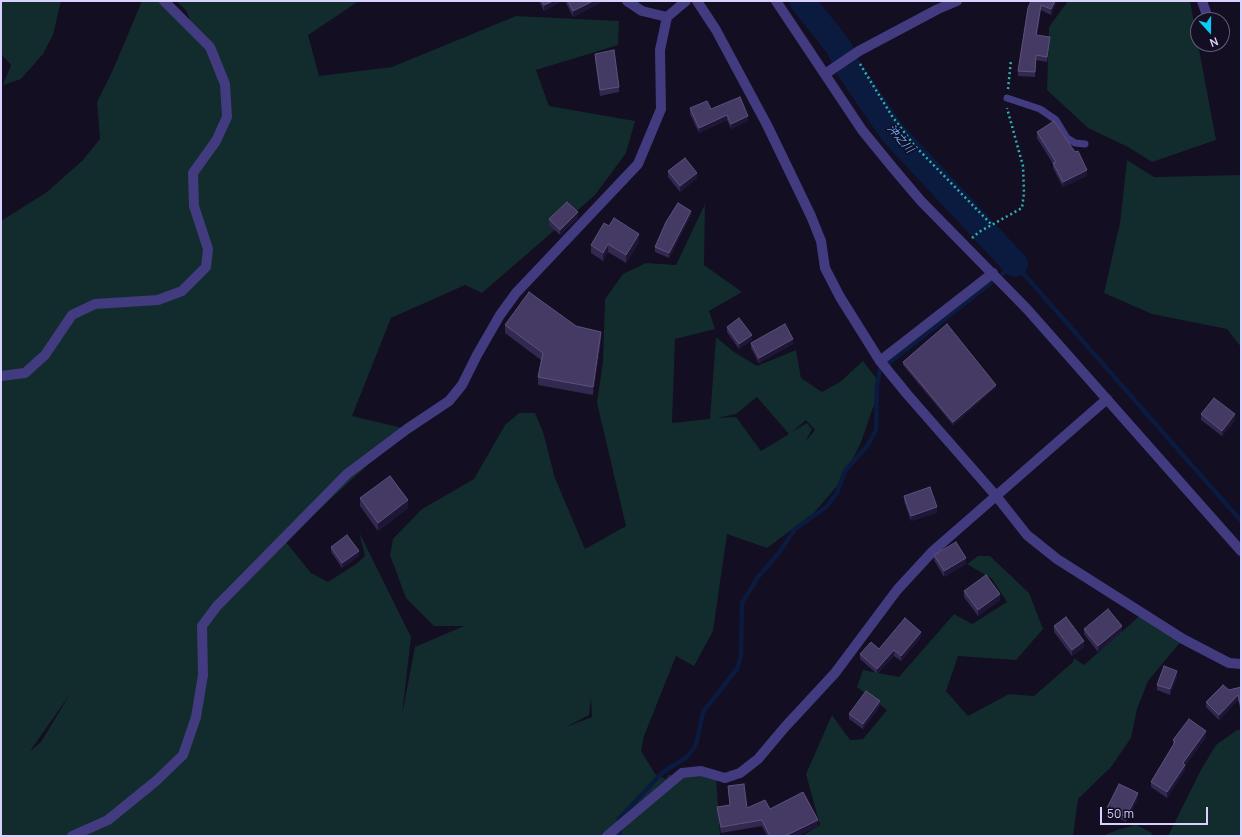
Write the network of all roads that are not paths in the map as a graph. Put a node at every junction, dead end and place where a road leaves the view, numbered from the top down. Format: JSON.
{"nodes":[{"id":1,"x":164,"y":1,"type":"edge"},
{"id":2,"x":627,"y":1,"type":"edge"},
{"id":3,"x":686,"y":1,"type":"edge"},
{"id":4,"x":697,"y":1,"type":"edge"},
{"id":5,"x":776,"y":1,"type":"edge"},
{"id":6,"x":957,"y":1,"type":"edge"},
{"id":7,"x":1202,"y":1,"type":"edge"},
{"id":8,"x":936,"y":5,"type":"edge"},
{"id":9,"x":1206,"y":12,"type":"edge"},
{"id":10,"x":667,"y":17,"type":"junction"},
{"id":11,"x":825,"y":74,"type":"junction"},
{"id":12,"x":1007,"y":98,"type":"road end"},
{"id":13,"x":1084,"y":144,"type":"dead end"},
{"id":14,"x":993,"y":273,"type":"junction"},
{"id":15,"x":880,"y":361,"type":"junction"},
{"id":16,"x":1,"y":376,"type":"edge"},
{"id":17,"x":1107,"y":399,"type":"junction"},
{"id":18,"x":997,"y":497,"type":"junction"},
{"id":19,"x":1241,"y":550,"type":"edge"},
{"id":20,"x":1241,"y":664,"type":"edge"},
{"id":21,"x":72,"y":836,"type":"edge"},
{"id":22,"x":607,"y":836,"type":"edge"}],
"edges":[{"from":1,"to":16,"type":"street"},
{"from":2,"to":10,"type":"street"},
{"from":3,"to":10,"type":"street"},
{"from":4,"to":15,"type":"street"},
{"from":5,"to":11,"type":"street"},
{"from":6,"to":8,"type":"street"},
{"from":7,"to":9,"type":"street"},
{"from":8,"to":11,"type":"street"},
{"from":10,"to":21,"type":"street"},
{"from":11,"to":14,"type":"street"},
{"from":12,"to":13,"type":"lane"},
{"from":14,"to":15,"type":"street"},
{"from":14,"to":17,"type":"street"},
{"from":15,"to":18,"type":"street"},
{"from":17,"to":18,"type":"street"},
{"from":17,"to":19,"type":"street"},
{"from":18,"to":20,"type":"street"},
{"from":18,"to":22,"type":"street"}]}
